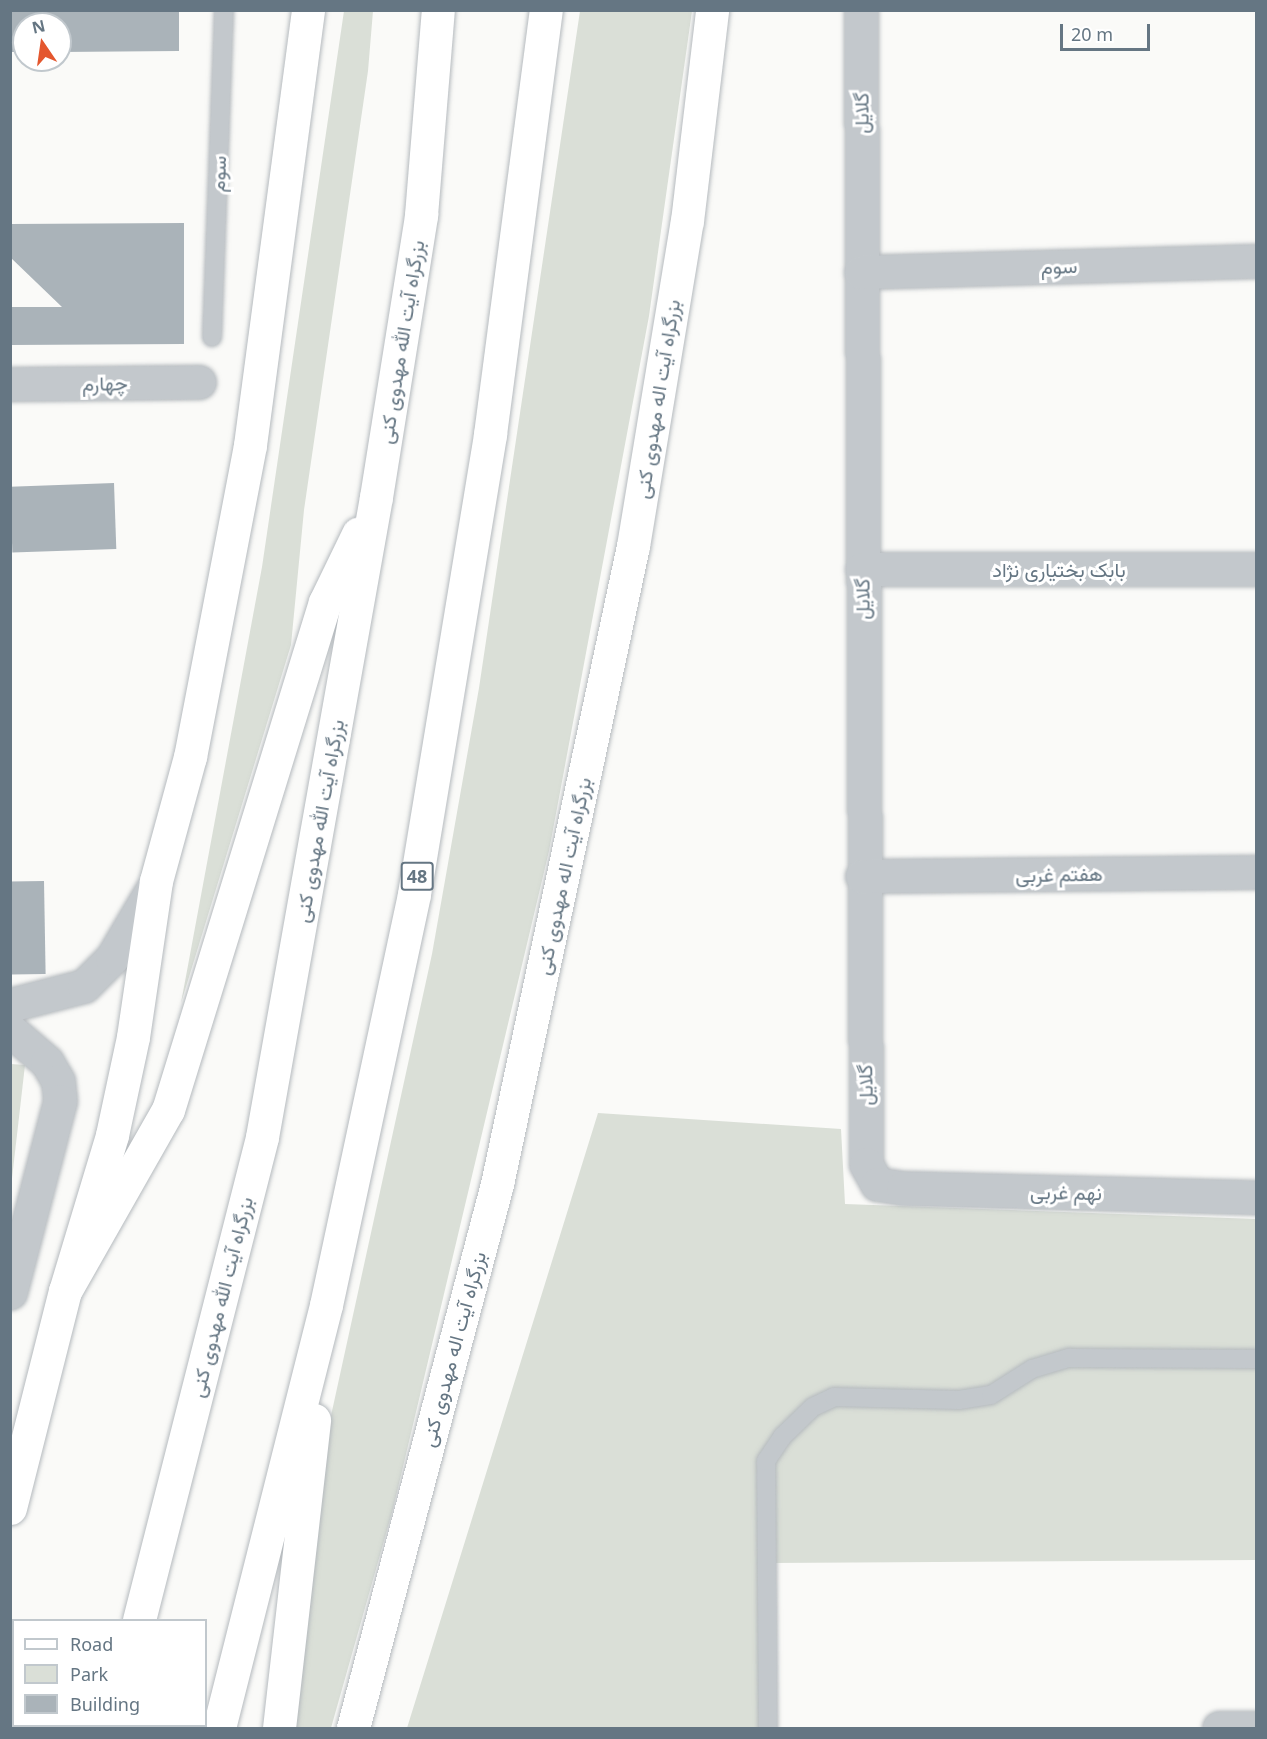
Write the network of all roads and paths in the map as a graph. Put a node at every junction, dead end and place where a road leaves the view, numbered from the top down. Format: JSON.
{"nodes":[{"id":1,"x":224,"y":10,"type":"edge"},
{"id":2,"x":308,"y":10,"type":"edge"},
{"id":3,"x":438,"y":10,"type":"edge"},
{"id":4,"x":546,"y":10,"type":"edge"},
{"id":5,"x":712,"y":10,"type":"edge"},
{"id":6,"x":861,"y":10,"type":"edge"},
{"id":7,"x":1257,"y":261,"type":"edge"},
{"id":8,"x":861,"y":272,"type":"junction"},
{"id":9,"x":212,"y":337,"type":"dead end"},
{"id":10,"x":199,"y":382,"type":"dead end"},
{"id":11,"x":10,"y":384,"type":"edge"},
{"id":12,"x":376,"y":497,"type":"junction"},
{"id":13,"x":862,"y":568,"type":"junction"},
{"id":14,"x":1257,"y":569,"type":"edge"},
{"id":15,"x":1257,"y":872,"type":"edge"},
{"id":16,"x":862,"y":876,"type":"junction"},
{"id":17,"x":156,"y":881,"type":"junction"},
{"id":18,"x":10,"y":1005,"type":"edge"},
{"id":19,"x":10,"y":1030,"type":"edge"},
{"id":20,"x":877,"y":1184,"type":"joint"},
{"id":21,"x":1257,"y":1197,"type":"edge"},
{"id":22,"x":65,"y":1291,"type":"junction"},
{"id":23,"x":10,"y":1293,"type":"edge"},
{"id":24,"x":326,"y":1305,"type":"junction"},
{"id":25,"x":1257,"y":1359,"type":"edge"},
{"id":26,"x":10,"y":1508,"type":"edge"},
{"id":27,"x":139,"y":1619,"type":"edge"},
{"id":28,"x":219,"y":1728,"type":"edge"},
{"id":29,"x":279,"y":1728,"type":"edge"},
{"id":30,"x":353,"y":1728,"type":"edge"},
{"id":31,"x":768,"y":1728,"type":"edge"},
{"id":32,"x":1219,"y":1728,"type":"edge"},
{"id":33,"x":1257,"y":1728,"type":"edge"}],
"edges":[{"from":1,"to":9,"type":"lane","name":"سوم"},
{"from":2,"to":17,"type":"main road"},
{"from":3,"to":12,"type":"main road","name":"بزرگراه آیت الله مهدوی کنی"},
{"from":4,"to":24,"type":"main road","number":"48"},
{"from":5,"to":30,"type":"main road","name":"بزرگراه آیت اله مهدوی کنی"},
{"from":6,"to":8,"type":"street","name":"گلایل"},
{"from":7,"to":8,"type":"street","name":"سوم"},
{"from":8,"to":13,"type":"street","name":"گلایل"},
{"from":10,"to":11,"type":"street","name":"چهارم"},
{"from":12,"to":22,"type":"main road"},
{"from":12,"to":27,"type":"main road","name":"بزرگراه آیت الله مهدوی کنی"},
{"from":13,"to":14,"type":"street","name":"بابک بختیاری نژاد"},
{"from":13,"to":16,"type":"street","name":"گلایل"},
{"from":15,"to":16,"type":"street","name":"هفتم غربی"},
{"from":16,"to":20,"type":"street","name":"گلایل"},
{"from":17,"to":18,"type":"street"},
{"from":17,"to":22,"type":"main road"},
{"from":19,"to":23,"type":"street"},
{"from":20,"to":21,"type":"street","name":"نهم غربی"},
{"from":22,"to":26,"type":"main road"},
{"from":24,"to":28,"type":"main road","number":"48"},
{"from":24,"to":29,"type":"main road"},
{"from":25,"to":31,"type":"lane"},
{"from":32,"to":33,"type":"street"}]}
